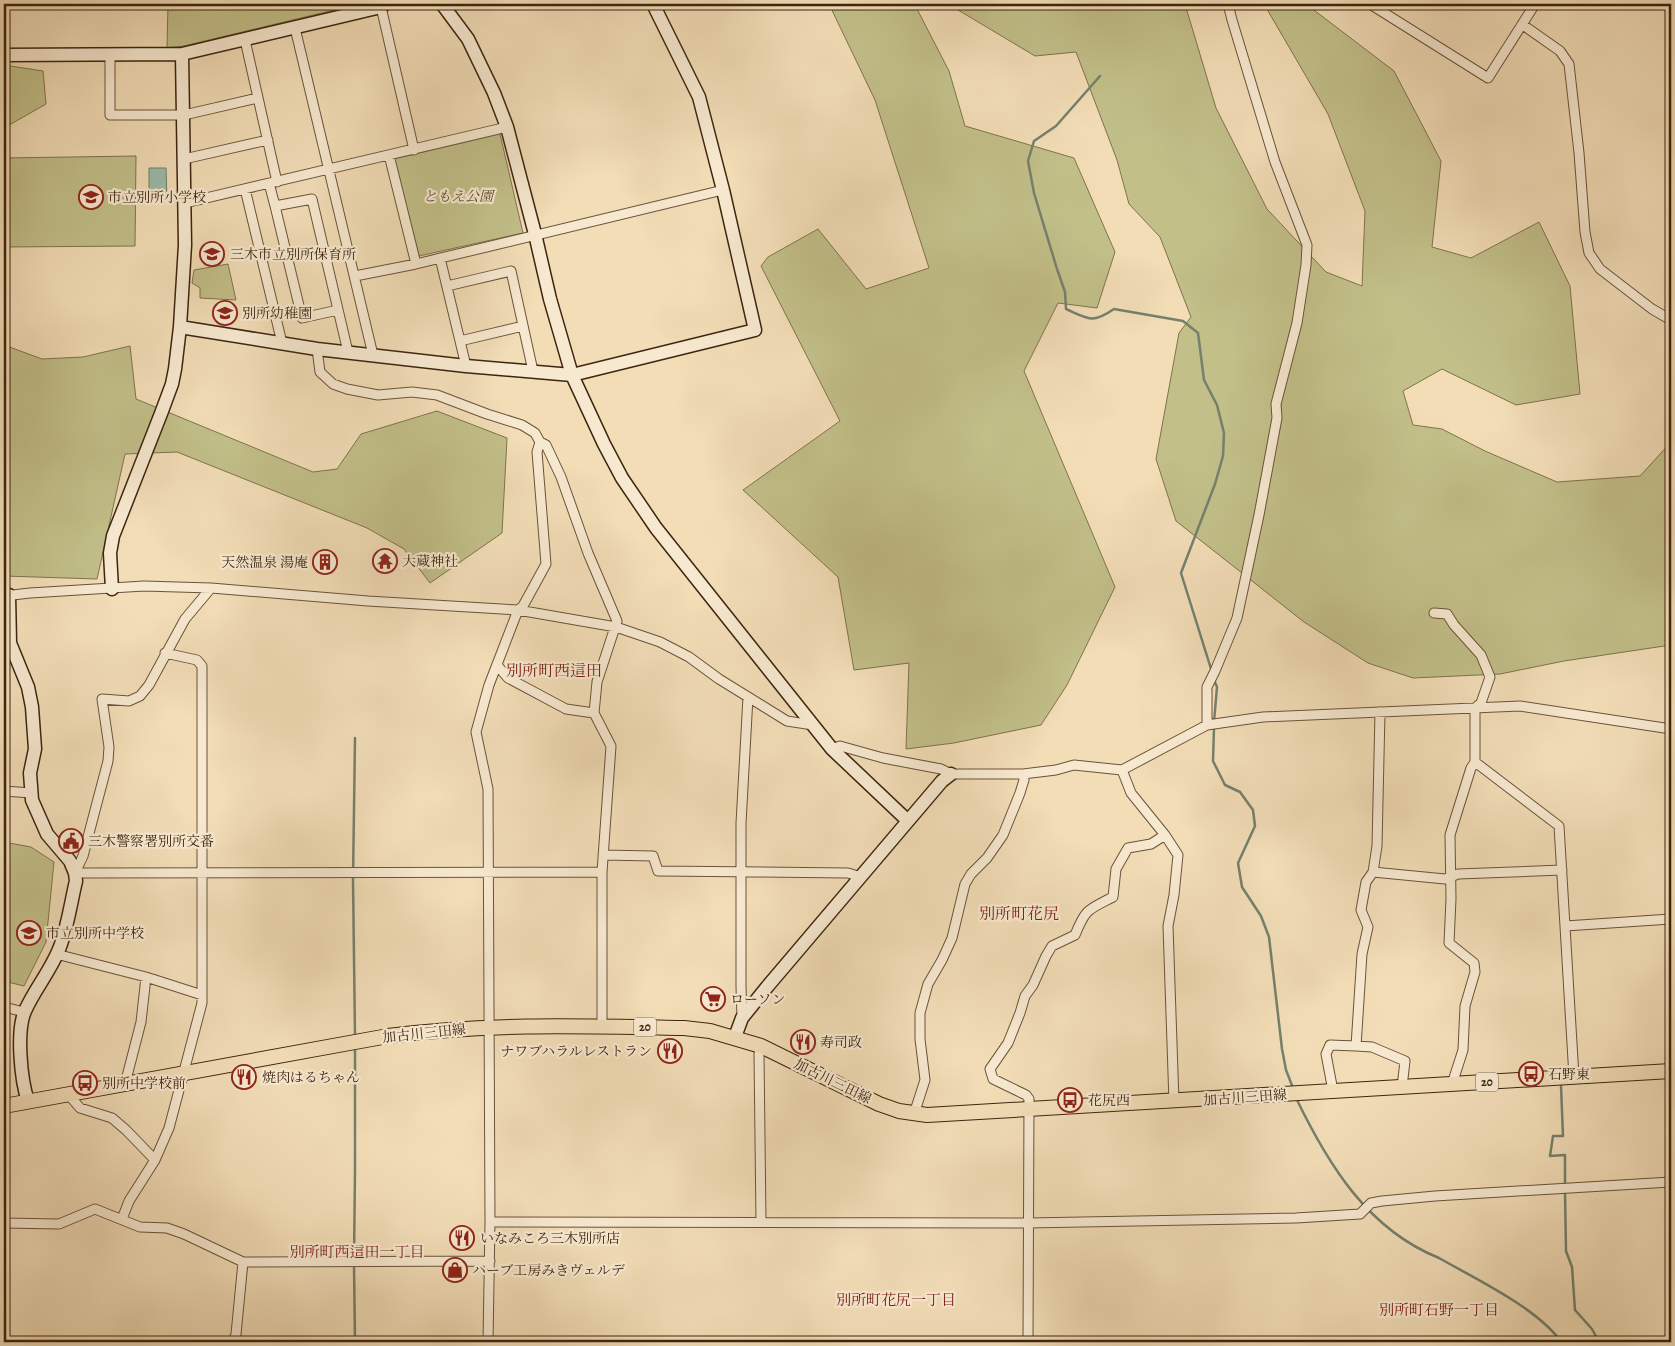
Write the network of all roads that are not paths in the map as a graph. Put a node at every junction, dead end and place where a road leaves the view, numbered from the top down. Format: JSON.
{"nodes":[{"id":1,"x":442,"y":4,"type":"edge"},
{"id":2,"x":653,"y":4,"type":"edge"},
{"id":3,"x":1228,"y":4,"type":"edge"},
{"id":4,"x":1370,"y":4,"type":"edge"},
{"id":5,"x":1535,"y":4,"type":"edge"},
{"id":6,"x":383,"y":6,"type":"edge"},
{"id":7,"x":1523,"y":25,"type":"junction"},
{"id":8,"x":295,"y":28,"type":"junction"},
{"id":9,"x":244,"y":40,"type":"junction"},
{"id":10,"x":110,"y":54,"type":"junction"},
{"id":11,"x":182,"y":54,"type":"junction"},
{"id":12,"x":4,"y":55,"type":"edge"},
{"id":13,"x":258,"y":98,"type":"junction"},
{"id":14,"x":184,"y":115,"type":"junction"},
{"id":15,"x":507,"y":128,"type":"junction"},
{"id":16,"x":268,"y":140,"type":"junction"},
{"id":17,"x":414,"y":150,"type":"junction"},
{"id":18,"x":389,"y":155,"type":"junction"},
{"id":19,"x":184,"y":159,"type":"junction"},
{"id":20,"x":329,"y":170,"type":"junction"},
{"id":21,"x":273,"y":183,"type":"junction"},
{"id":22,"x":244,"y":189,"type":"junction"},
{"id":23,"x":723,"y":190,"type":"junction"},
{"id":24,"x":185,"y":203,"type":"junction"},
{"id":25,"x":275,"y":206,"type":"junction"},
{"id":26,"x":536,"y":234,"type":"junction"},
{"id":27,"x":440,"y":258,"type":"junction"},
{"id":28,"x":416,"y":264,"type":"junction"},
{"id":29,"x":355,"y":276,"type":"junction"},
{"id":30,"x":447,"y":286,"type":"junction"},
{"id":31,"x":338,"y":310,"type":"junction"},
{"id":32,"x":1671,"y":320,"type":"edge"},
{"id":33,"x":523,"y":326,"type":"junction"},
{"id":34,"x":180,"y":327,"type":"junction"},
{"id":35,"x":460,"y":342,"type":"junction"},
{"id":36,"x":282,"y":343,"type":"junction"},
{"id":37,"x":317,"y":349,"type":"junction"},
{"id":38,"x":348,"y":352,"type":"junction"},
{"id":39,"x":372,"y":355,"type":"junction"},
{"id":40,"x":466,"y":366,"type":"junction"},
{"id":41,"x":533,"y":371,"type":"junction"},
{"id":42,"x":572,"y":375,"type":"junction"},
{"id":43,"x":540,"y":442,"type":"junction"},
{"id":44,"x":211,"y":588,"type":"junction"},
{"id":45,"x":112,"y":589,"type":"junction"},
{"id":46,"x":7,"y":596,"type":"edge"},
{"id":47,"x":518,"y":610,"type":"junction"},
{"id":48,"x":1434,"y":613,"type":"dead end"},
{"id":49,"x":616,"y":627,"type":"junction"},
{"id":50,"x":166,"y":653,"type":"junction"},
{"id":51,"x":497,"y":665,"type":"junction"},
{"id":52,"x":748,"y":697,"type":"junction"},
{"id":53,"x":1475,"y":708,"type":"junction"},
{"id":54,"x":1380,"y":712,"type":"junction"},
{"id":55,"x":594,"y":713,"type":"junction"},
{"id":56,"x":813,"y":725,"type":"junction"},
{"id":57,"x":1207,"y":725,"type":"junction"},
{"id":58,"x":1671,"y":729,"type":"edge"},
{"id":59,"x":832,"y":749,"type":"junction"},
{"id":60,"x":1475,"y":762,"type":"junction"},
{"id":61,"x":1122,"y":770,"type":"junction"},
{"id":62,"x":951,"y":774,"type":"junction"},
{"id":63,"x":1023,"y":774,"type":"junction"},
{"id":64,"x":4,"y":791,"type":"edge"},
{"id":65,"x":31,"y":793,"type":"junction"},
{"id":66,"x":908,"y":821,"type":"junction"},
{"id":67,"x":1165,"y":835,"type":"junction"},
{"id":68,"x":603,"y":854,"type":"junction"},
{"id":69,"x":1562,"y":870,"type":"junction"},
{"id":70,"x":202,"y":872,"type":"junction"},
{"id":71,"x":490,"y":872,"type":"junction"},
{"id":72,"x":602,"y":872,"type":"junction"},
{"id":73,"x":741,"y":872,"type":"junction"},
{"id":74,"x":1373,"y":872,"type":"junction"},
{"id":75,"x":75,"y":873,"type":"junction"},
{"id":76,"x":1451,"y":876,"type":"junction"},
{"id":77,"x":861,"y":877,"type":"junction"},
{"id":78,"x":1671,"y":919,"type":"edge"},
{"id":79,"x":1565,"y":926,"type":"junction"},
{"id":80,"x":56,"y":954,"type":"junction"},
{"id":81,"x":146,"y":977,"type":"junction"},
{"id":82,"x":202,"y":995,"type":"junction"},
{"id":83,"x":4,"y":1007,"type":"edge"},
{"id":84,"x":24,"y":1012,"type":"junction"},
{"id":85,"x":742,"y":1018,"type":"junction"},
{"id":86,"x":602,"y":1026,"type":"junction"},
{"id":87,"x":489,"y":1027,"type":"junction"},
{"id":88,"x":735,"y":1037,"type":"junction"},
{"id":89,"x":761,"y":1046,"type":"junction"},
{"id":90,"x":1356,"y":1046,"type":"junction"},
{"id":91,"x":1671,"y":1071,"type":"edge"},
{"id":92,"x":183,"y":1073,"type":"junction"},
{"id":93,"x":1574,"y":1076,"type":"junction"},
{"id":94,"x":125,"y":1084,"type":"junction"},
{"id":95,"x":1452,"y":1084,"type":"junction"},
{"id":96,"x":1402,"y":1087,"type":"junction"},
{"id":97,"x":1334,"y":1091,"type":"junction"},
{"id":98,"x":68,"y":1094,"type":"junction"},
{"id":99,"x":28,"y":1101,"type":"junction"},
{"id":100,"x":1174,"y":1102,"type":"junction"},
{"id":101,"x":4,"y":1106,"type":"edge"},
{"id":102,"x":1028,"y":1108,"type":"junction"},
{"id":103,"x":914,"y":1114,"type":"junction"},
{"id":104,"x":154,"y":1160,"type":"junction"},
{"id":105,"x":1671,"y":1182,"type":"edge"},
{"id":106,"x":122,"y":1219,"type":"junction"},
{"id":107,"x":490,"y":1222,"type":"junction"},
{"id":108,"x":761,"y":1222,"type":"junction"},
{"id":109,"x":4,"y":1223,"type":"edge"},
{"id":110,"x":1028,"y":1223,"type":"junction"},
{"id":111,"x":490,"y":1261,"type":"junction"},
{"id":112,"x":243,"y":1262,"type":"junction"},
{"id":113,"x":233,"y":1342,"type":"edge"},
{"id":114,"x":488,"y":1342,"type":"edge"},
{"id":115,"x":1028,"y":1342,"type":"edge"}],
"edges":[{"from":1,"to":15,"type":"street"},
{"from":2,"to":23,"type":"street"},
{"from":3,"to":57,"type":"street"},
{"from":4,"to":7,"type":"street"},
{"from":5,"to":7,"type":"street"},
{"from":6,"to":8,"type":"street"},
{"from":6,"to":17,"type":"street"},
{"from":7,"to":32,"type":"street"},
{"from":8,"to":9,"type":"street"},
{"from":8,"to":20,"type":"street"},
{"from":9,"to":11,"type":"street"},
{"from":9,"to":13,"type":"street"},
{"from":10,"to":11,"type":"street"},
{"from":10,"to":12,"type":"street"},
{"from":10,"to":14,"type":"street"},
{"from":11,"to":14,"type":"street"},
{"from":13,"to":14,"type":"street"},
{"from":13,"to":16,"type":"street"},
{"from":14,"to":19,"type":"street"},
{"from":15,"to":17,"type":"street"},
{"from":15,"to":26,"type":"street"},
{"from":16,"to":19,"type":"street"},
{"from":16,"to":21,"type":"street"},
{"from":17,"to":18,"type":"street"},
{"from":18,"to":20,"type":"street"},
{"from":18,"to":28,"type":"street"},
{"from":19,"to":24,"type":"street"},
{"from":20,"to":21,"type":"street"},
{"from":20,"to":29,"type":"street"},
{"from":21,"to":22,"type":"street"},
{"from":21,"to":25,"type":"street"},
{"from":22,"to":24,"type":"street"},
{"from":22,"to":36,"type":"street"},
{"from":23,"to":26,"type":"street"},
{"from":23,"to":42,"type":"street"},
{"from":24,"to":34,"type":"street"},
{"from":25,"to":31,"type":"street"},
{"from":25,"to":31,"type":"street"},
{"from":26,"to":27,"type":"street"},
{"from":26,"to":42,"type":"street"},
{"from":27,"to":28,"type":"street"},
{"from":27,"to":30,"type":"street"},
{"from":28,"to":29,"type":"street"},
{"from":29,"to":39,"type":"street"},
{"from":30,"to":33,"type":"street"},
{"from":30,"to":35,"type":"street"},
{"from":31,"to":38,"type":"street"},
{"from":33,"to":35,"type":"street"},
{"from":33,"to":41,"type":"street"},
{"from":34,"to":36,"type":"street"},
{"from":34,"to":45,"type":"street"},
{"from":35,"to":40,"type":"street"},
{"from":36,"to":37,"type":"street"},
{"from":37,"to":38,"type":"street"},
{"from":37,"to":43,"type":"street"},
{"from":38,"to":39,"type":"street"},
{"from":39,"to":40,"type":"street"},
{"from":40,"to":41,"type":"street"},
{"from":41,"to":42,"type":"street"},
{"from":42,"to":56,"type":"street"},
{"from":43,"to":47,"type":"street"},
{"from":43,"to":49,"type":"street"},
{"from":44,"to":45,"type":"street"},
{"from":44,"to":47,"type":"street"},
{"from":44,"to":50,"type":"street"},
{"from":45,"to":46,"type":"street"},
{"from":46,"to":65,"type":"street"},
{"from":47,"to":49,"type":"street"},
{"from":47,"to":51,"type":"street"},
{"from":48,"to":53,"type":"street"},
{"from":49,"to":52,"type":"street"},
{"from":49,"to":55,"type":"street"},
{"from":50,"to":70,"type":"street"},
{"from":50,"to":75,"type":"street"},
{"from":51,"to":55,"type":"street"},
{"from":51,"to":71,"type":"street"},
{"from":52,"to":56,"type":"street"},
{"from":52,"to":73,"type":"street"},
{"from":53,"to":54,"type":"street"},
{"from":53,"to":58,"type":"street"},
{"from":53,"to":60,"type":"street"},
{"from":54,"to":57,"type":"street"},
{"from":54,"to":74,"type":"street"},
{"from":55,"to":68,"type":"street"},
{"from":56,"to":59,"type":"street"},
{"from":57,"to":61,"type":"street"},
{"from":59,"to":62,"type":"street"},
{"from":59,"to":66,"type":"street"},
{"from":60,"to":69,"type":"street"},
{"from":60,"to":76,"type":"street"},
{"from":61,"to":63,"type":"street"},
{"from":61,"to":67,"type":"street"},
{"from":62,"to":63,"type":"street"},
{"from":62,"to":66,"type":"street"},
{"from":63,"to":103,"type":"street"},
{"from":64,"to":65,"type":"street"},
{"from":65,"to":75,"type":"street"},
{"from":66,"to":77,"type":"street"},
{"from":67,"to":100,"type":"street"},
{"from":67,"to":102,"type":"street"},
{"from":68,"to":72,"type":"street"},
{"from":68,"to":73,"type":"street"},
{"from":69,"to":76,"type":"street"},
{"from":69,"to":79,"type":"street"},
{"from":70,"to":71,"type":"street"},
{"from":70,"to":75,"type":"street"},
{"from":70,"to":82,"type":"street"},
{"from":71,"to":72,"type":"street"},
{"from":71,"to":87,"type":"street"},
{"from":72,"to":86,"type":"street"},
{"from":73,"to":77,"type":"street"},
{"from":73,"to":85,"type":"street"},
{"from":74,"to":76,"type":"street"},
{"from":74,"to":90,"type":"street"},
{"from":75,"to":80,"type":"street"},
{"from":76,"to":95,"type":"street"},
{"from":77,"to":85,"type":"street"},
{"from":78,"to":79,"type":"street"},
{"from":79,"to":93,"type":"street"},
{"from":80,"to":81,"type":"street"},
{"from":80,"to":84,"type":"street"},
{"from":81,"to":82,"type":"street"},
{"from":81,"to":94,"type":"street"},
{"from":82,"to":92,"type":"street"},
{"from":83,"to":84,"type":"street"},
{"from":84,"to":99,"type":"street"},
{"from":85,"to":88,"type":"street"},
{"from":86,"to":87,"type":"main road","name":"加古川三田線","number":"20"},
{"from":86,"to":88,"type":"main road","name":"加古川三田線","number":"20"},
{"from":87,"to":92,"type":"main road","name":"加古川三田線","number":"20"},
{"from":87,"to":107,"type":"street"},
{"from":88,"to":89,"type":"main road","name":"加古川三田線","number":"20"},
{"from":89,"to":103,"type":"main road","name":"加古川三田線","number":"20"},
{"from":89,"to":108,"type":"street"},
{"from":90,"to":96,"type":"street"},
{"from":90,"to":97,"type":"street"},
{"from":91,"to":93,"type":"main road","name":"加古川三田線","number":"20"},
{"from":92,"to":94,"type":"main road","name":"加古川三田線","number":"20"},
{"from":92,"to":104,"type":"street"},
{"from":93,"to":95,"type":"main road","name":"加古川三田線","number":"20"},
{"from":94,"to":98,"type":"main road","name":"加古川三田線","number":"20"},
{"from":95,"to":96,"type":"main road","name":"加古川三田線","number":"20"},
{"from":96,"to":97,"type":"main road","name":"加古川三田線","number":"20"},
{"from":97,"to":100,"type":"main road","name":"加古川三田線","number":"20"},
{"from":98,"to":99,"type":"main road","name":"加古川三田線","number":"20"},
{"from":98,"to":104,"type":"street"},
{"from":99,"to":101,"type":"main road","name":"加古川三田線","number":"20"},
{"from":100,"to":102,"type":"main road","name":"加古川三田線","number":"20"},
{"from":102,"to":103,"type":"main road","name":"加古川三田線","number":"20"},
{"from":102,"to":110,"type":"street"},
{"from":104,"to":106,"type":"street"},
{"from":105,"to":110,"type":"street"},
{"from":106,"to":109,"type":"street"},
{"from":106,"to":112,"type":"street"},
{"from":107,"to":108,"type":"street"},
{"from":107,"to":111,"type":"street"},
{"from":108,"to":110,"type":"street"},
{"from":110,"to":115,"type":"street"},
{"from":111,"to":112,"type":"street"},
{"from":111,"to":114,"type":"street"},
{"from":112,"to":113,"type":"street"}]}
